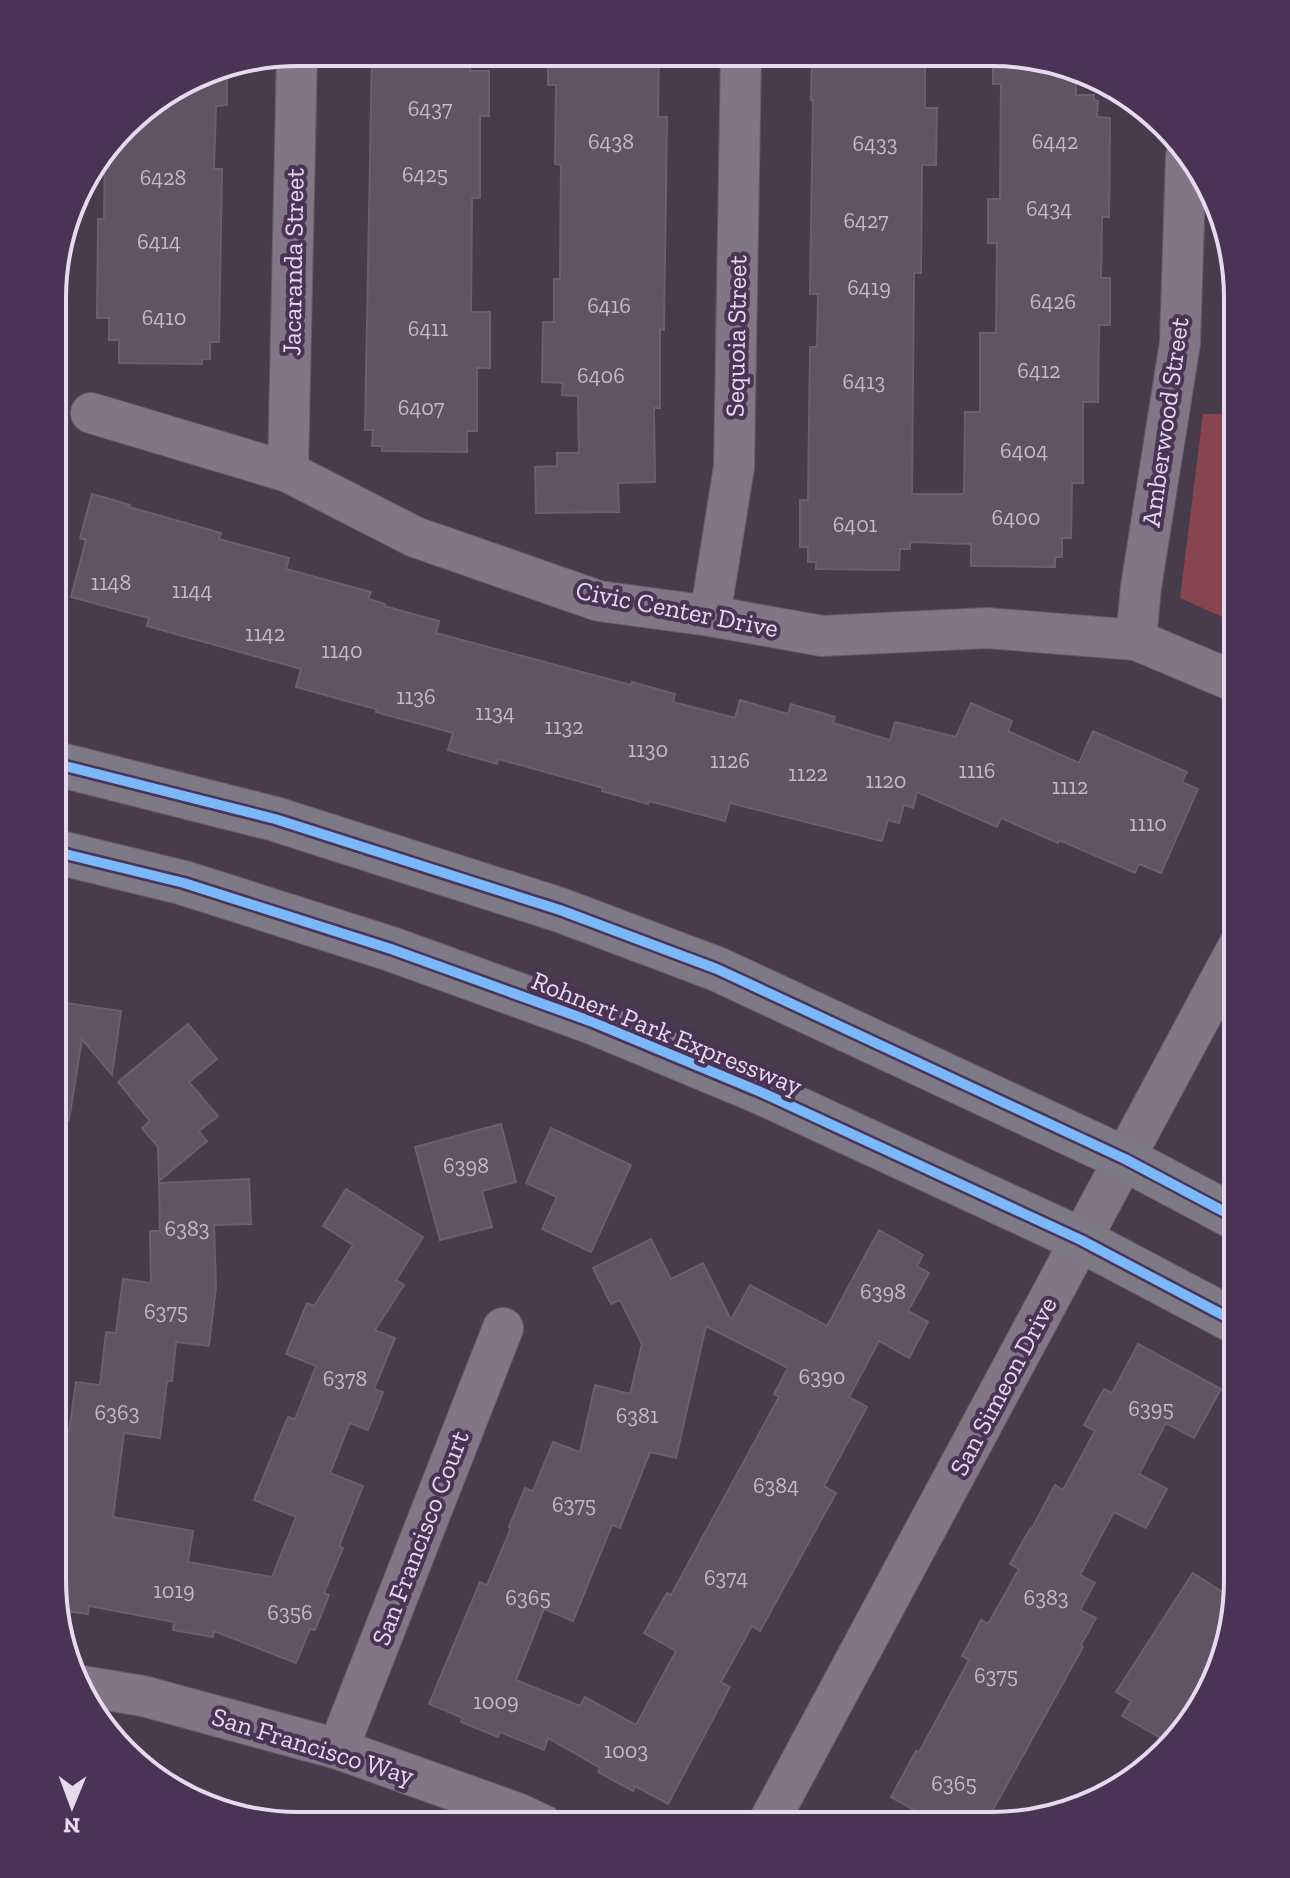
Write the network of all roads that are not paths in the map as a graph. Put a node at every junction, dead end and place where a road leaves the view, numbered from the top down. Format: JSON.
{"nodes":[{"id":1,"x":297,"y":66,"type":"edge"},
{"id":2,"x":741,"y":66,"type":"edge"},
{"id":3,"x":1186,"y":170,"type":"edge"},
{"id":4,"x":91,"y":413,"type":"dead end"},
{"id":5,"x":288,"y":472,"type":"junction"},
{"id":6,"x":710,"y":616,"type":"junction"},
{"id":7,"x":1136,"y":640,"type":"junction"},
{"id":8,"x":1224,"y":677,"type":"edge"},
{"id":9,"x":66,"y":766,"type":"edge"},
{"id":10,"x":66,"y":854,"type":"edge"},
{"id":11,"x":1224,"y":973,"type":"edge"},
{"id":12,"x":1125,"y":1159,"type":"junction"},
{"id":13,"x":1224,"y":1212,"type":"edge"},
{"id":14,"x":1081,"y":1240,"type":"junction"},
{"id":15,"x":1224,"y":1316,"type":"edge"},
{"id":16,"x":503,"y":1328,"type":"dead end"},
{"id":17,"x":93,"y":1688,"type":"edge"},
{"id":18,"x":338,"y":1749,"type":"junction"},
{"id":19,"x":514,"y":1812,"type":"edge"},
{"id":20,"x":774,"y":1812,"type":"edge"}],
"edges":[{"from":1,"to":5,"type":"street","name":"Jacaranda Street"},
{"from":2,"to":6,"type":"street","name":"Sequoia Street"},
{"from":3,"to":7,"type":"street","name":"Amberwood Street"},
{"from":4,"to":5,"type":"street","name":"Civic Center Drive"},
{"from":5,"to":6,"type":"street","name":"Civic Center Drive"},
{"from":6,"to":7,"type":"street","name":"Civic Center Drive"},
{"from":7,"to":8,"type":"street","name":"Civic Center Drive"},
{"from":9,"to":12,"type":"main road"},
{"from":10,"to":14,"type":"main road","name":"Rohnert Park Expressway"},
{"from":11,"to":12,"type":"street","name":"San Simeon Drive"},
{"from":12,"to":13,"type":"main road"},
{"from":12,"to":14,"type":"street","name":"San Simeon Drive"},
{"from":14,"to":15,"type":"main road","name":"Rohnert Park Expressway"},
{"from":14,"to":20,"type":"street","name":"San Simeon Drive"},
{"from":16,"to":18,"type":"street","name":"San Francisco Court"},
{"from":17,"to":18,"type":"street","name":"San Francisco Way"},
{"from":18,"to":19,"type":"street","name":"San Francisco Way"}]}
